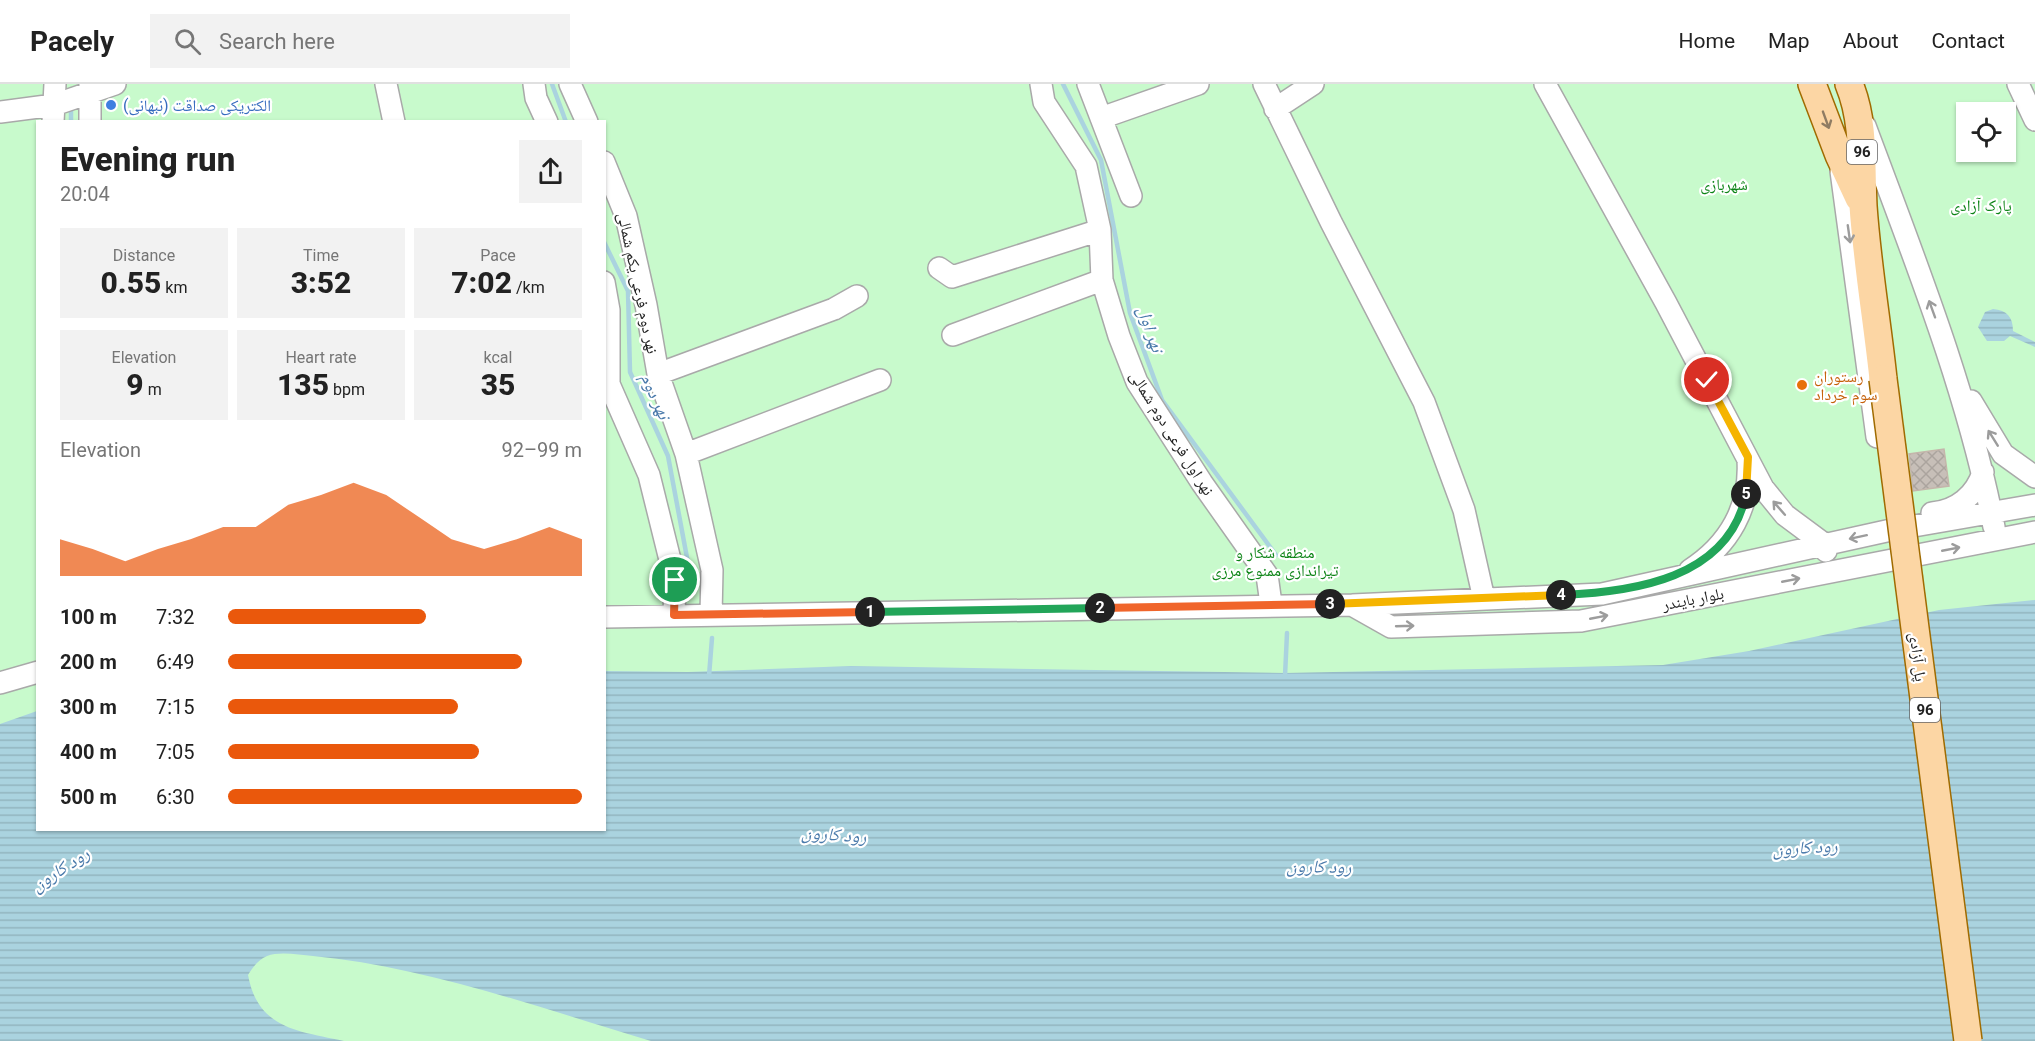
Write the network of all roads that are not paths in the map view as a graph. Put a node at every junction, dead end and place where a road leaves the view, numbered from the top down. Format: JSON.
{"nodes":[{"id":1,"x":115,"y":84,"type":"edge"},
{"id":2,"x":386,"y":84,"type":"edge"},
{"id":3,"x":534,"y":84,"type":"edge"},
{"id":4,"x":570,"y":84,"type":"edge"},
{"id":5,"x":1041,"y":84,"type":"edge"},
{"id":6,"x":1088,"y":84,"type":"edge"},
{"id":7,"x":1198,"y":84,"type":"edge"},
{"id":8,"x":1264,"y":84,"type":"edge"},
{"id":9,"x":1313,"y":84,"type":"edge"},
{"id":10,"x":1545,"y":84,"type":"edge"},
{"id":11,"x":1812,"y":84,"type":"edge"},
{"id":12,"x":2018,"y":84,"type":"edge"},
{"id":13,"x":1852,"y":91,"type":"edge"},
{"id":14,"x":69,"y":98,"type":"edge"},
{"id":15,"x":1275,"y":109,"type":"junction"},
{"id":16,"x":0,"y":112,"type":"edge"},
{"id":17,"x":1101,"y":118,"type":"junction"},
{"id":18,"x":88,"y":120,"type":"edge"},
{"id":19,"x":394,"y":120,"type":"edge"},
{"id":20,"x":546,"y":120,"type":"edge"},
{"id":21,"x":586,"y":120,"type":"edge"},
{"id":22,"x":2035,"y":120,"type":"edge"},
{"id":23,"x":1839,"y":155,"type":"junction"},
{"id":24,"x":606,"y":167,"type":"edge"},
{"id":25,"x":1131,"y":196,"type":"dead end"},
{"id":26,"x":1863,"y":208,"type":"junction"},
{"id":27,"x":1100,"y":230,"type":"junction"},
{"id":28,"x":939,"y":268,"type":"dead end"},
{"id":29,"x":1102,"y":280,"type":"junction"},
{"id":30,"x":606,"y":293,"type":"edge"},
{"id":31,"x":857,"y":296,"type":"dead end"},
{"id":32,"x":952,"y":335,"type":"dead end"},
{"id":33,"x":1952,"y":364,"type":"junction"},
{"id":34,"x":658,"y":374,"type":"junction"},
{"id":35,"x":880,"y":380,"type":"dead end"},
{"id":36,"x":686,"y":454,"type":"junction"},
{"id":37,"x":1748,"y":457,"type":"junction"},
{"id":38,"x":1983,"y":472,"type":"junction"},
{"id":39,"x":2035,"y":477,"type":"edge"},
{"id":40,"x":1885,"y":496,"type":"junction"},
{"id":41,"x":2035,"y":505,"type":"edge"},
{"id":42,"x":1992,"y":513,"type":"junction"},
{"id":43,"x":1891,"y":530,"type":"junction"},
{"id":44,"x":2035,"y":532,"type":"edge"},
{"id":45,"x":1997,"y":540,"type":"junction"},
{"id":46,"x":1824,"y":544,"type":"junction"},
{"id":47,"x":1832,"y":572,"type":"junction"},
{"id":48,"x":1676,"y":576,"type":"junction"},
{"id":49,"x":1485,"y":599,"type":"junction"},
{"id":50,"x":1271,"y":604,"type":"junction"},
{"id":51,"x":1352,"y":604,"type":"junction"},
{"id":52,"x":674,"y":615,"type":"junction"},
{"id":53,"x":711,"y":615,"type":"junction"},
{"id":54,"x":606,"y":616,"type":"edge"},
{"id":55,"x":36,"y":673,"type":"edge"},
{"id":56,"x":0,"y":683,"type":"edge"},
{"id":57,"x":1968,"y":1041,"type":"edge"}],
"edges":[{"from":1,"to":14,"type":"street"},
{"from":2,"to":19,"type":"street"},
{"from":3,"to":20,"type":"street"},
{"from":4,"to":21,"type":"street"},
{"from":5,"to":27,"type":"street","name":"نهر اول فرعی دوم شمالی"},
{"from":6,"to":17,"type":"street"},
{"from":7,"to":17,"type":"street"},
{"from":8,"to":15,"type":"street"},
{"from":9,"to":15,"type":"street"},
{"from":10,"to":37,"type":"street"},
{"from":11,"to":23,"type":"main road","number":"96","one_way":true},
{"from":12,"to":22,"type":"street"},
{"from":13,"to":26,"type":"main road","number":"96"},
{"from":33,"to":13,"type":"street","one_way":true},
{"from":14,"to":16,"type":"street"},
{"from":14,"to":18,"type":"street"},
{"from":15,"to":49,"type":"street"},
{"from":17,"to":25,"type":"street"},
{"from":23,"to":26,"type":"main road","number":"96"},
{"from":23,"to":40,"type":"street","one_way":true},
{"from":24,"to":34,"type":"street","name":"نهر دوم فرعی یکم شمالی"},
{"from":26,"to":57,"type":"main road","name":"پل آزادی","number":"96","bridge":true},
{"from":27,"to":28,"type":"street"},
{"from":27,"to":29,"type":"street","name":"نهر اول فرعی دوم شمالی"},
{"from":29,"to":32,"type":"street"},
{"from":29,"to":50,"type":"street","name":"نهر اول فرعی دوم شمالی"},
{"from":30,"to":52,"type":"street"},
{"from":31,"to":34,"type":"street"},
{"from":33,"to":38,"type":"street"},
{"from":39,"to":33,"type":"street","one_way":true},
{"from":34,"to":36,"type":"street","name":"نهر دوم فرعی یکم شمالی"},
{"from":35,"to":36,"type":"street"},
{"from":36,"to":53,"type":"street","name":"نهر دوم فرعی یکم شمالی"},
{"from":46,"to":37,"type":"street","one_way":true},
{"from":37,"to":48,"type":"street"},
{"from":38,"to":40,"type":"street"},
{"from":38,"to":42,"type":"street"},
{"from":40,"to":43,"type":"street"},
{"from":41,"to":42,"type":"street","name":"بلوار بایندر"},
{"from":42,"to":43,"type":"street","name":"بلوار بایندر"},
{"from":42,"to":45,"type":"street"},
{"from":43,"to":46,"type":"street","name":"بلوار بایندر","one_way":true},
{"from":44,"to":45,"type":"street","name":"بلوار بایندر"},
{"from":47,"to":45,"type":"street","name":"بلوار بایندر","one_way":true},
{"from":46,"to":47,"type":"street"},
{"from":46,"to":48,"type":"street","name":"بلوار بایندر"},
{"from":51,"to":47,"type":"street","name":"بلوار بایندر","one_way":true},
{"from":48,"to":49,"type":"street","name":"بلوار بایندر"},
{"from":49,"to":51,"type":"street","name":"بلوار بایندر"},
{"from":50,"to":51,"type":"street","name":"بلوار بایندر"},
{"from":50,"to":53,"type":"street","name":"بلوار بایندر"},
{"from":52,"to":53,"type":"street","name":"بلوار بایندر"},
{"from":52,"to":54,"type":"street","name":"بلوار بایندر"},
{"from":55,"to":56,"type":"street"}]}
